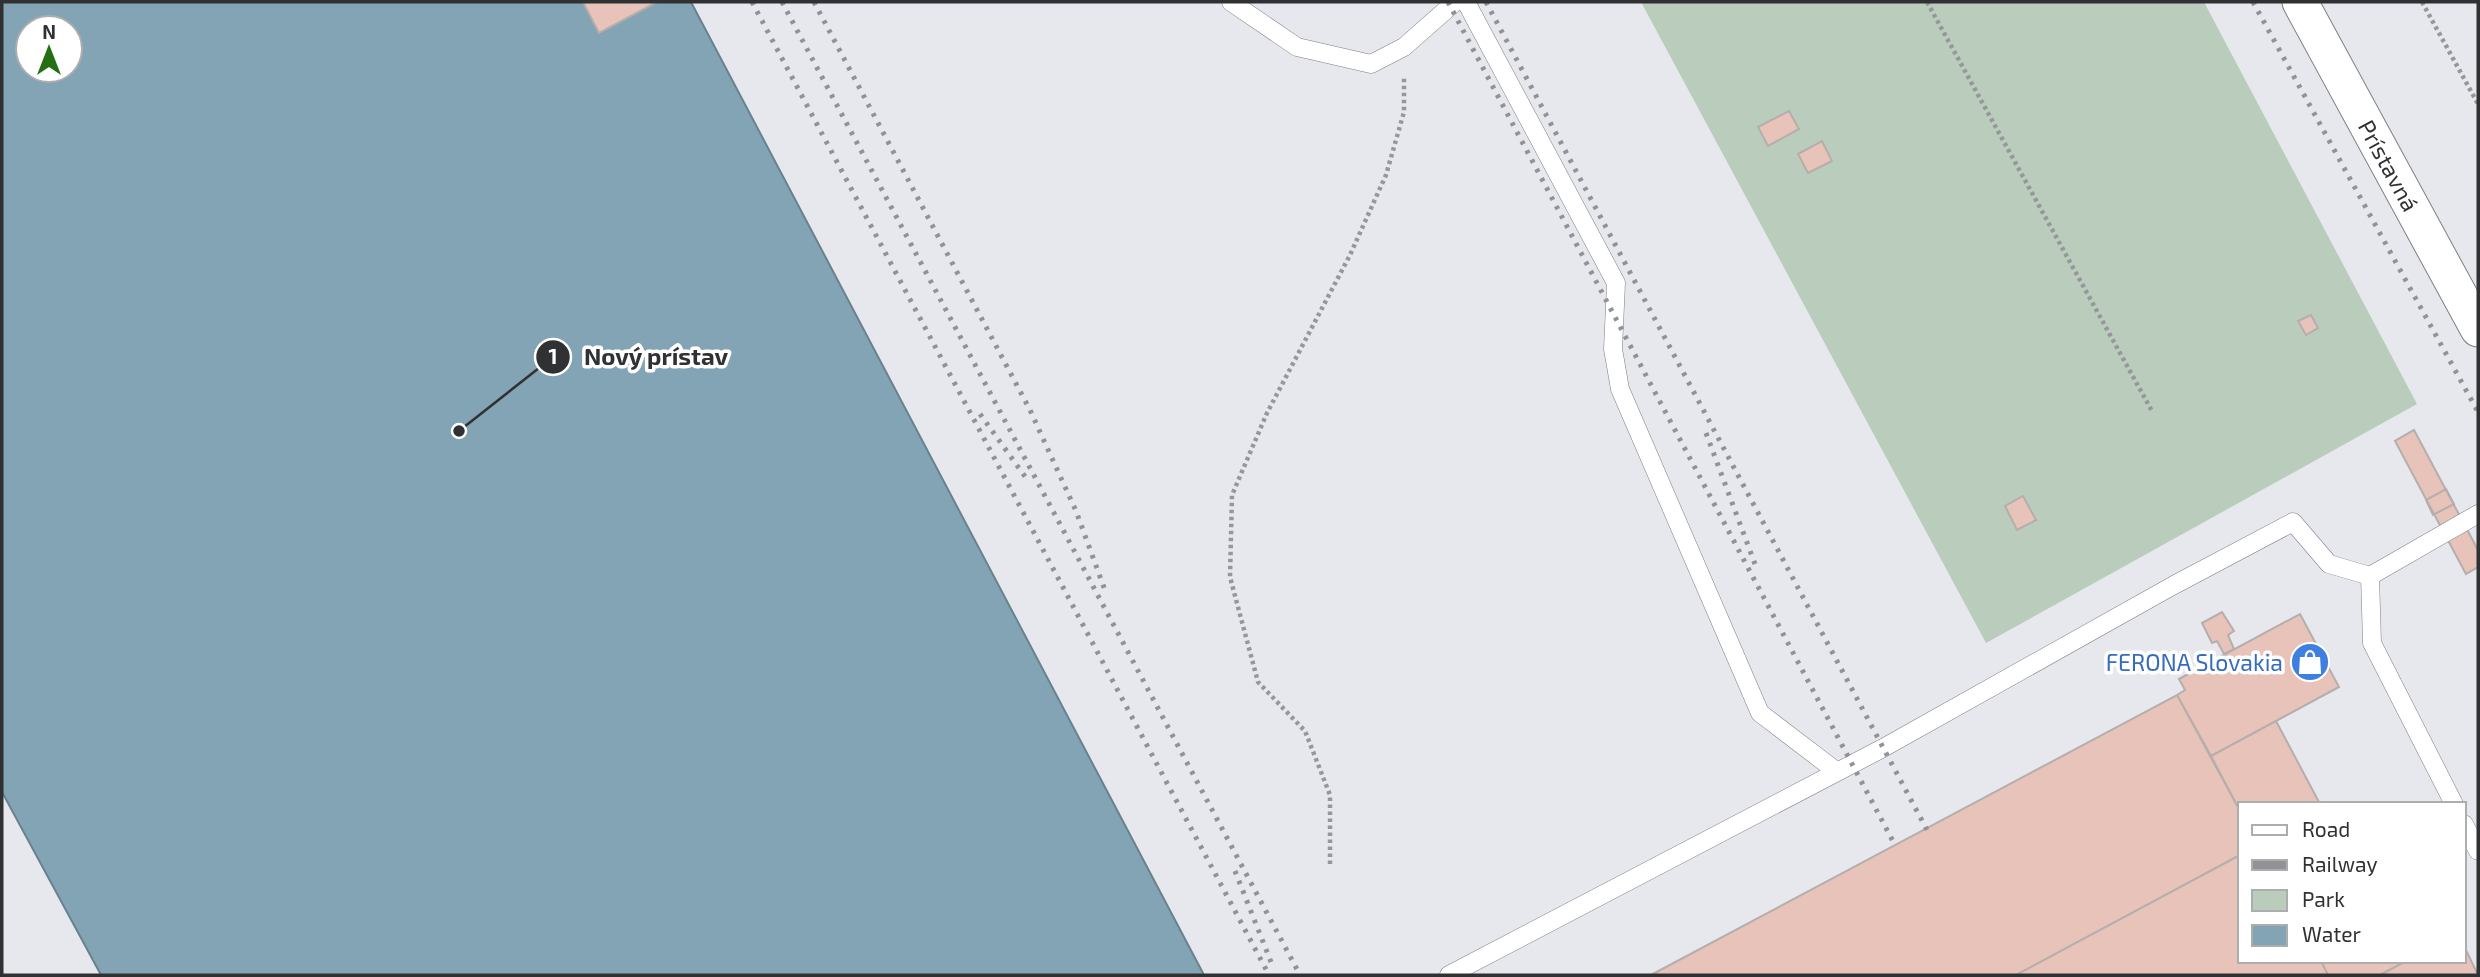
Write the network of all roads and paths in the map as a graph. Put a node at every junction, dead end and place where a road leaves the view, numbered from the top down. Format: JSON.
{"nodes":[{"id":1,"x":1231,"y":2,"type":"edge"},
{"id":2,"x":1455,"y":2,"type":"edge"},
{"id":3,"x":1466,"y":2,"type":"edge"},
{"id":4,"x":1927,"y":2,"type":"edge"},
{"id":5,"x":2300,"y":2,"type":"edge"},
{"id":6,"x":2422,"y":2,"type":"edge"},
{"id":7,"x":1404,"y":47,"type":"junction"},
{"id":8,"x":2478,"y":104,"type":"edge"},
{"id":9,"x":2478,"y":329,"type":"edge"},
{"id":10,"x":2153,"y":413,"type":"dead end"},
{"id":11,"x":2478,"y":514,"type":"edge"},
{"id":12,"x":2370,"y":576,"type":"junction"},
{"id":13,"x":1836,"y":771,"type":"junction"},
{"id":14,"x":2453,"y":802,"type":"edge"},
{"id":15,"x":2466,"y":828,"type":"edge"},
{"id":16,"x":2478,"y":851,"type":"edge"},
{"id":17,"x":1330,"y":864,"type":"dead end"},
{"id":18,"x":1449,"y":975,"type":"edge"}],
"edges":[{"from":1,"to":7,"type":"lane"},
{"from":2,"to":7,"type":"lane"},
{"from":3,"to":13,"type":"lane"},
{"from":4,"to":10,"type":"path"},
{"from":5,"to":9,"type":"street","name":"Prístavná"},
{"from":6,"to":8,"type":"path"},
{"from":7,"to":17,"type":"path"},
{"from":11,"to":12,"type":"lane"},
{"from":12,"to":13,"type":"lane"},
{"from":12,"to":14,"type":"lane"},
{"from":13,"to":18,"type":"lane"},
{"from":15,"to":16,"type":"lane"}]}
